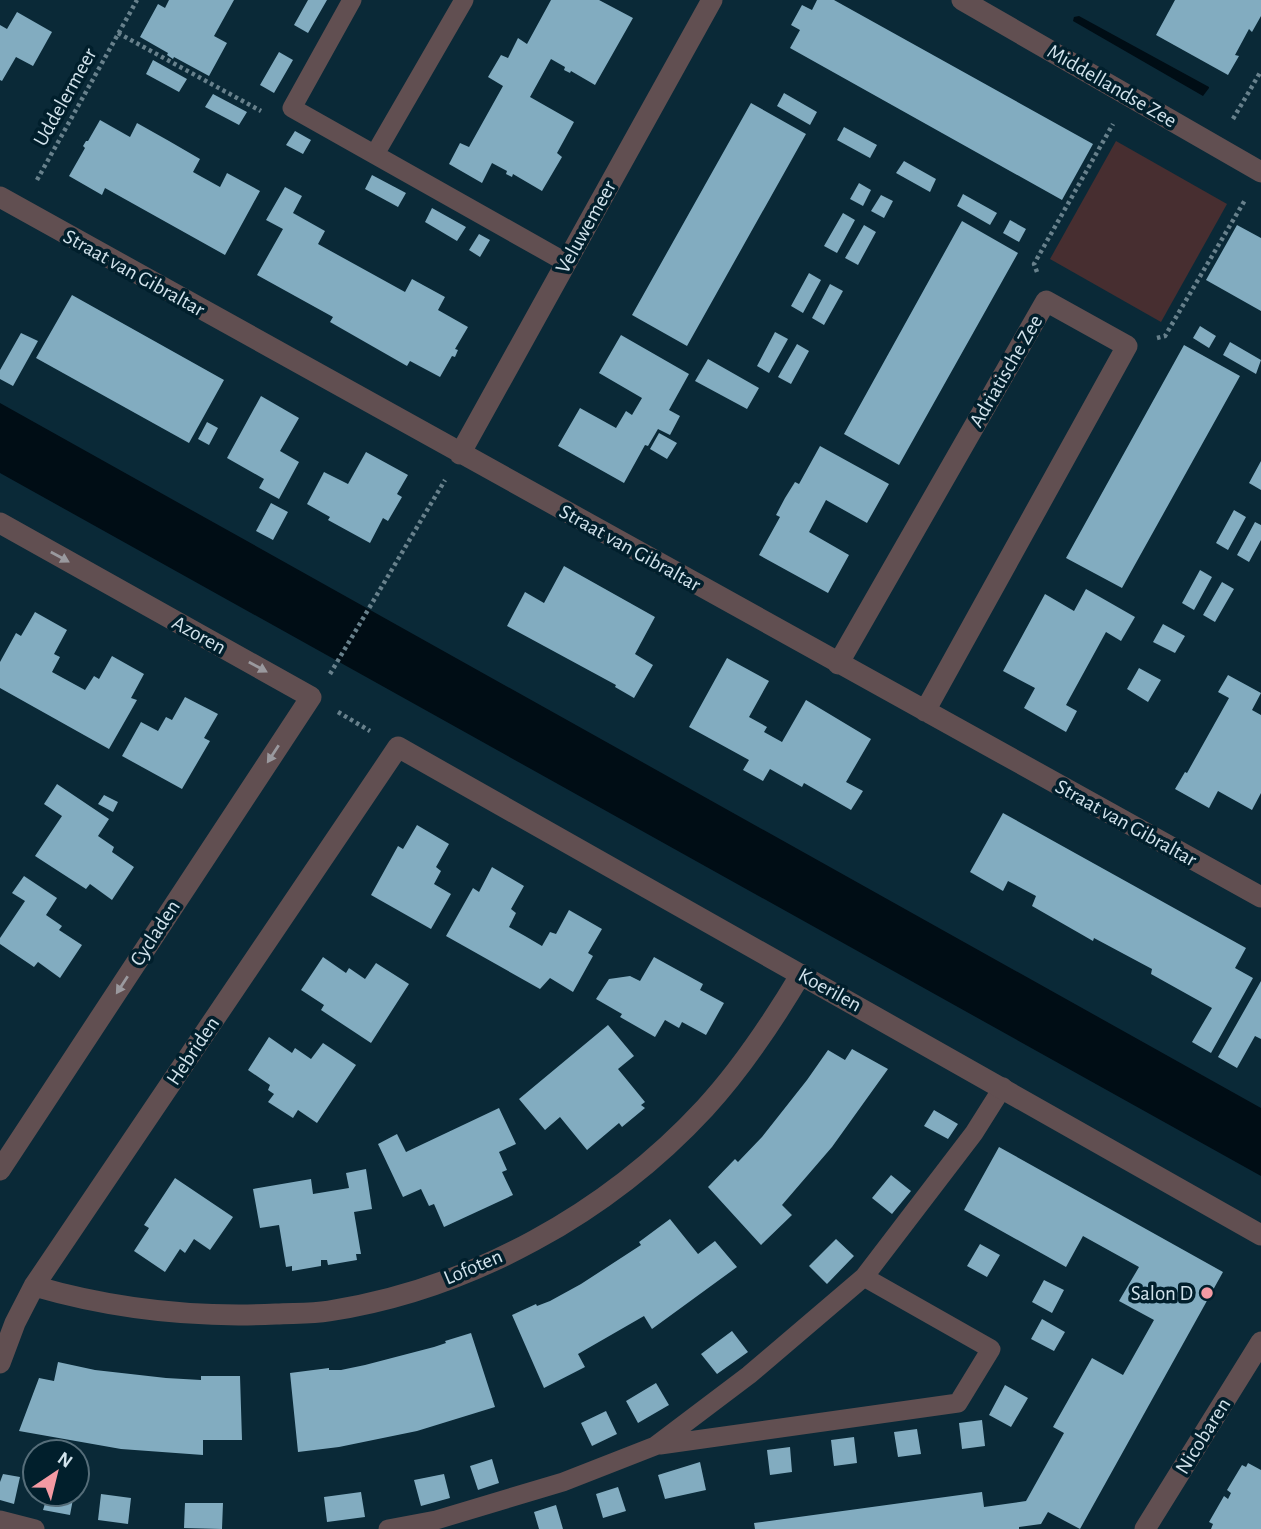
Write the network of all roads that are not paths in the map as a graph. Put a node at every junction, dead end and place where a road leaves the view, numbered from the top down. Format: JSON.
{"nodes":[{"id":1,"x":352,"y":0,"type":"edge"},
{"id":2,"x":464,"y":0,"type":"edge"},
{"id":3,"x":712,"y":0,"type":"edge"},
{"id":4,"x":962,"y":0,"type":"edge"},
{"id":5,"x":375,"y":154,"type":"junction"},
{"id":6,"x":1261,"y":172,"type":"edge"},
{"id":7,"x":0,"y":197,"type":"edge"},
{"id":8,"x":567,"y":263,"type":"junction"},
{"id":9,"x":460,"y":454,"type":"junction"},
{"id":10,"x":0,"y":523,"type":"edge"},
{"id":11,"x":838,"y":664,"type":"junction"},
{"id":12,"x":311,"y":697,"type":"joint"},
{"id":13,"x":925,"y":711,"type":"junction"},
{"id":14,"x":398,"y":747,"type":"joint"},
{"id":15,"x":1259,"y":893,"type":"edge"},
{"id":16,"x":801,"y":974,"type":"junction"},
{"id":17,"x":1003,"y":1087,"type":"junction"},
{"id":18,"x":0,"y":1170,"type":"edge"},
{"id":19,"x":1261,"y":1235,"type":"edge"},
{"id":20,"x":864,"y":1277,"type":"junction"},
{"id":21,"x":34,"y":1286,"type":"junction"},
{"id":22,"x":1261,"y":1342,"type":"edge"},
{"id":23,"x":0,"y":1363,"type":"edge"},
{"id":24,"x":655,"y":1446,"type":"junction"},
{"id":25,"x":0,"y":1520,"type":"edge"},
{"id":26,"x":36,"y":1529,"type":"edge"},
{"id":27,"x":388,"y":1529,"type":"edge"},
{"id":28,"x":1145,"y":1529,"type":"edge"}],
"edges":[{"from":1,"to":5,"type":"lane"},
{"from":2,"to":5,"type":"lane"},
{"from":3,"to":8,"type":"street","name":"Veluwemeer"},
{"from":4,"to":6,"type":"street","name":"Middellandse Zee"},
{"from":5,"to":8,"type":"lane"},
{"from":7,"to":9,"type":"street","name":"Straat van Gibraltar"},
{"from":8,"to":9,"type":"street","name":"Veluwemeer"},
{"from":9,"to":11,"type":"street","name":"Straat van Gibraltar"},
{"from":10,"to":12,"type":"street","name":"Azoren","one_way":true},
{"from":11,"to":13,"type":"street","name":"Straat van Gibraltar"},
{"from":11,"to":13,"type":"street","name":"Adriatische Zee"},
{"from":12,"to":18,"type":"street","name":"Cycladen","one_way":true},
{"from":13,"to":15,"type":"street","name":"Straat van Gibraltar"},
{"from":14,"to":16,"type":"street","name":"Koerilen"},
{"from":14,"to":21,"type":"street","name":"Hebriden"},
{"from":16,"to":17,"type":"street","name":"Koerilen"},
{"from":16,"to":21,"type":"street","name":"Lofoten"},
{"from":17,"to":19,"type":"street","name":"Koerilen"},
{"from":17,"to":20,"type":"lane"},
{"from":20,"to":24,"type":"lane"},
{"from":20,"to":24,"type":"lane"},
{"from":21,"to":23,"type":"street","name":"Hebriden"},
{"from":22,"to":28,"type":"street","name":"Nicobaren"},
{"from":24,"to":27,"type":"lane"},
{"from":25,"to":26,"type":"lane"}]}
